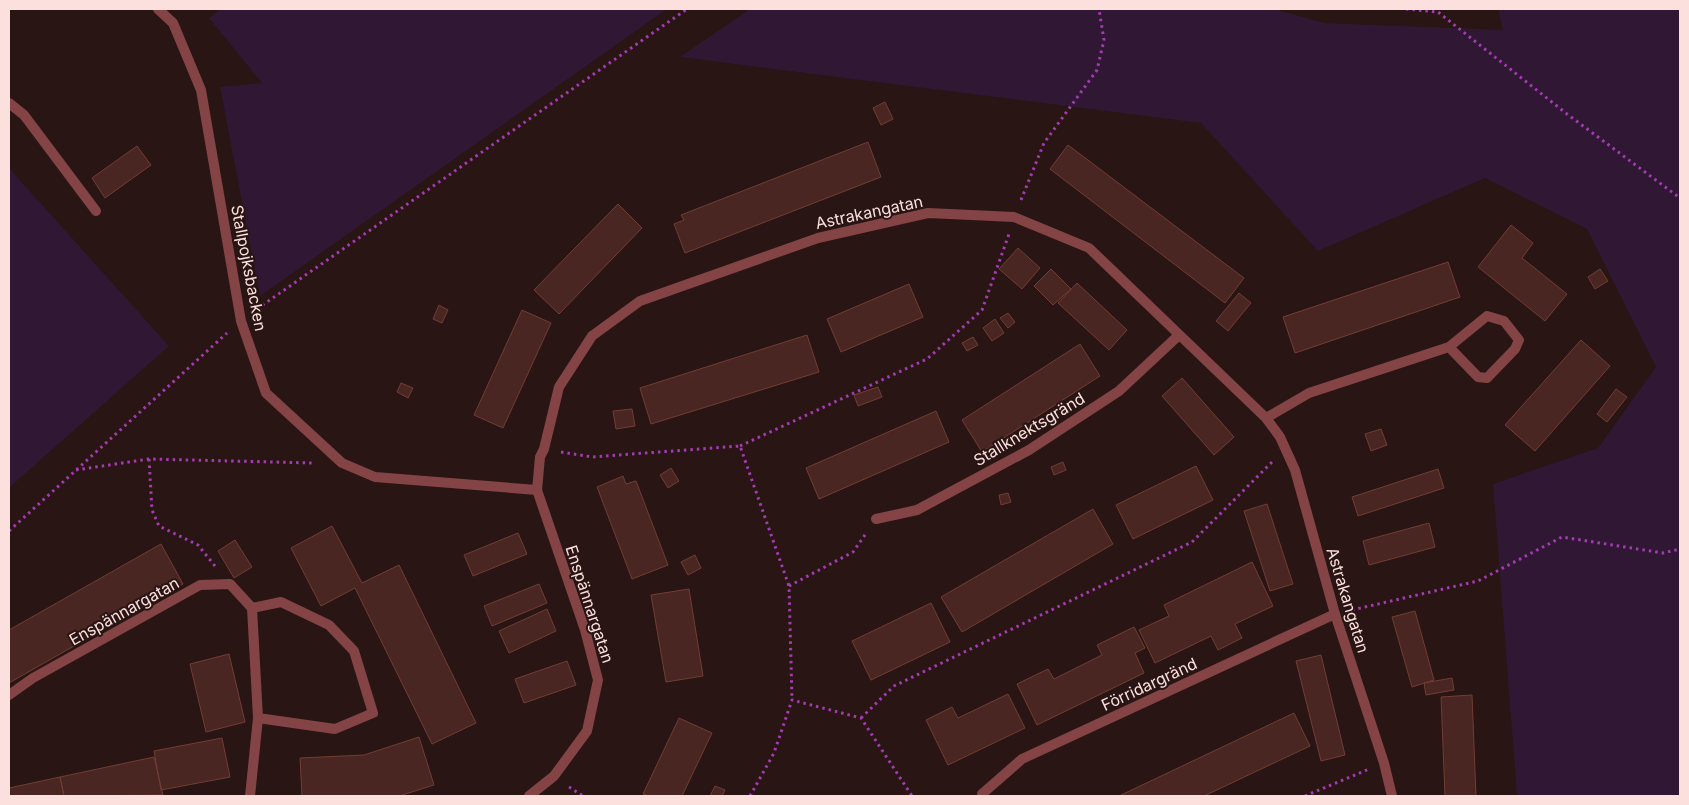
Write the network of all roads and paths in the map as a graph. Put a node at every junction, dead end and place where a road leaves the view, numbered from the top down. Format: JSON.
{"nodes":[{"id":1,"x":158,"y":9,"type":"edge"},
{"id":2,"x":687,"y":9,"type":"edge"},
{"id":3,"x":1099,"y":9,"type":"edge"},
{"id":4,"x":1406,"y":9,"type":"edge"},
{"id":5,"x":1437,"y":10,"type":"edge"},
{"id":6,"x":9,"y":103,"type":"edge"},
{"id":7,"x":1680,"y":198,"type":"edge"},
{"id":8,"x":96,"y":212,"type":"dead end"},
{"id":9,"x":1014,"y":218,"type":"junction"},
{"id":10,"x":241,"y":320,"type":"junction"},
{"id":11,"x":1179,"y":335,"type":"junction"},
{"id":12,"x":1449,"y":347,"type":"junction"},
{"id":13,"x":1266,"y":418,"type":"junction"},
{"id":14,"x":740,"y":446,"type":"junction"},
{"id":15,"x":544,"y":449,"type":"junction"},
{"id":16,"x":1286,"y":449,"type":"junction"},
{"id":17,"x":148,"y":459,"type":"junction"},
{"id":18,"x":342,"y":463,"type":"junction"},
{"id":19,"x":75,"y":470,"type":"junction"},
{"id":20,"x":537,"y":490,"type":"junction"},
{"id":21,"x":876,"y":519,"type":"joint"},
{"id":22,"x":9,"y":530,"type":"edge"},
{"id":23,"x":1680,"y":549,"type":"edge"},
{"id":24,"x":230,"y":584,"type":"junction"},
{"id":25,"x":789,"y":586,"type":"junction"},
{"id":26,"x":252,"y":608,"type":"junction"},
{"id":27,"x":1335,"y":614,"type":"junction"},
{"id":28,"x":9,"y":695,"type":"edge"},
{"id":29,"x":792,"y":700,"type":"junction"},
{"id":30,"x":258,"y":718,"type":"junction"},
{"id":31,"x":861,"y":718,"type":"junction"},
{"id":32,"x":1384,"y":763,"type":"junction"},
{"id":33,"x":982,"y":794,"type":"dead end"},
{"id":34,"x":250,"y":796,"type":"edge"},
{"id":35,"x":529,"y":796,"type":"edge"},
{"id":36,"x":750,"y":796,"type":"edge"},
{"id":37,"x":912,"y":796,"type":"edge"},
{"id":38,"x":1305,"y":796,"type":"edge"},
{"id":39,"x":1392,"y":796,"type":"edge"}],
"edges":[{"from":1,"to":10,"type":"street","name":"Stallpojksbacken"},
{"from":2,"to":10,"type":"path"},
{"from":3,"to":9,"type":"path"},
{"from":4,"to":5,"type":"path"},
{"from":5,"to":7,"type":"path"},
{"from":6,"to":8,"type":"street"},
{"from":9,"to":11,"type":"street","name":"Astrakangatan"},
{"from":9,"to":14,"type":"path"},
{"from":9,"to":15,"type":"street","name":"Astrakangatan"},
{"from":10,"to":18,"type":"street","name":"Stallpojksbacken"},
{"from":10,"to":19,"type":"path"},
{"from":11,"to":13,"type":"street","name":"Astrakangatan"},
{"from":11,"to":21,"type":"street","name":"Stallknektsgränd"},
{"from":12,"to":12,"type":"street"},
{"from":12,"to":13,"type":"street"},
{"from":13,"to":16,"type":"street","name":"Astrakangatan"},
{"from":14,"to":15,"type":"path"},
{"from":14,"to":25,"type":"path"},
{"from":15,"to":20,"type":"street","name":"Astrakangatan"},
{"from":16,"to":27,"type":"street","name":"Astrakangatan"},
{"from":16,"to":31,"type":"path"},
{"from":17,"to":18,"type":"path"},
{"from":17,"to":19,"type":"path"},
{"from":17,"to":24,"type":"path"},
{"from":18,"to":20,"type":"street","name":"Stallpojksbacken"},
{"from":19,"to":22,"type":"path"},
{"from":20,"to":35,"type":"street","name":"Enspännargatan"},
{"from":21,"to":25,"type":"path"},
{"from":23,"to":27,"type":"path"},
{"from":24,"to":26,"type":"street"},
{"from":24,"to":28,"type":"street","name":"Enspännargatan"},
{"from":25,"to":29,"type":"path"},
{"from":26,"to":30,"type":"street"},
{"from":26,"to":30,"type":"street"},
{"from":27,"to":32,"type":"street","name":"Astrakangatan"},
{"from":27,"to":33,"type":"street","name":"Förridargränd"},
{"from":29,"to":31,"type":"path"},
{"from":29,"to":36,"type":"path"},
{"from":30,"to":34,"type":"street"},
{"from":31,"to":37,"type":"path"},
{"from":32,"to":38,"type":"path"},
{"from":32,"to":39,"type":"street","name":"Astrakangatan"}]}
